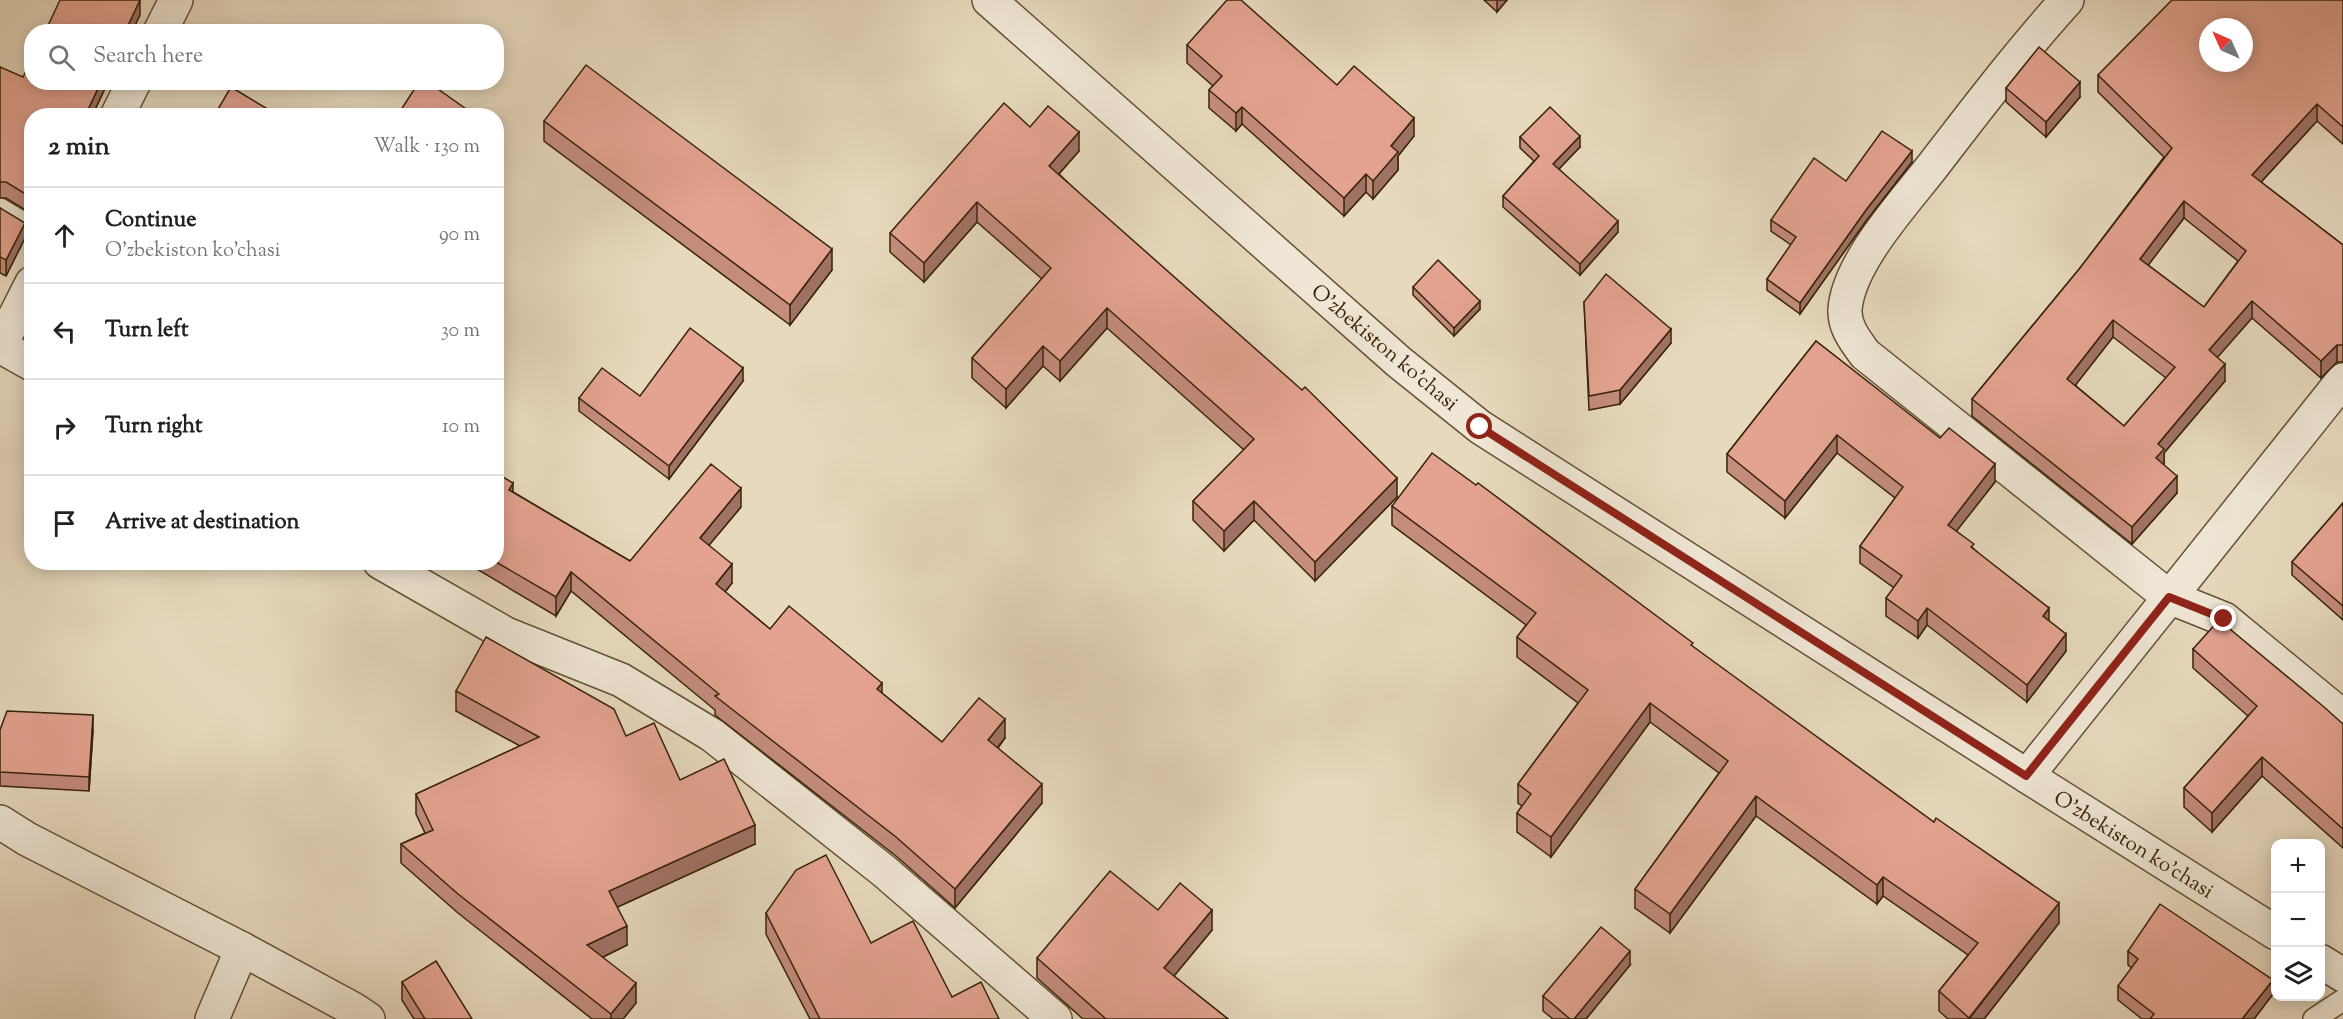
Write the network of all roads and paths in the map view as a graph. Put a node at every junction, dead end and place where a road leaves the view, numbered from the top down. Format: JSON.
{"nodes":[{"id":1,"x":176,"y":0,"type":"edge"},
{"id":2,"x":989,"y":0,"type":"edge"},
{"id":3,"x":2067,"y":0,"type":"edge"},
{"id":4,"x":164,"y":24,"type":"edge"},
{"id":5,"x":130,"y":90,"type":"edge"},
{"id":6,"x":121,"y":108,"type":"edge"},
{"id":7,"x":0,"y":209,"type":"edge"},
{"id":8,"x":24,"y":223,"type":"edge"},
{"id":9,"x":24,"y":299,"type":"edge"},
{"id":10,"x":0,"y":346,"type":"edge"},
{"id":11,"x":24,"y":360,"type":"edge"},
{"id":12,"x":2343,"y":380,"type":"edge"},
{"id":13,"x":394,"y":570,"type":"edge"},
{"id":14,"x":2169,"y":597,"type":"junction"},
{"id":15,"x":2343,"y":717,"type":"edge"},
{"id":16,"x":2026,"y":776,"type":"junction"},
{"id":17,"x":0,"y":822,"type":"edge"},
{"id":18,"x":2271,"y":930,"type":"edge"},
{"id":19,"x":242,"y":949,"type":"junction"},
{"id":20,"x":2325,"y":964,"type":"edge"},
{"id":21,"x":2343,"y":975,"type":"edge"},
{"id":22,"x":2343,"y":999,"type":"edge"},
{"id":23,"x":212,"y":1019,"type":"edge"},
{"id":24,"x":368,"y":1019,"type":"edge"},
{"id":25,"x":1055,"y":1019,"type":"edge"},
{"id":26,"x":2314,"y":1019,"type":"edge"}],
"edges":[{"from":1,"to":4,"type":"street"},
{"from":2,"to":16,"type":"street","name":"O'zbekiston ko'chasi"},
{"from":3,"to":14,"type":"street"},
{"from":5,"to":6,"type":"street"},
{"from":7,"to":8,"type":"lane"},
{"from":9,"to":10,"type":"street"},
{"from":10,"to":11,"type":"street"},
{"from":12,"to":14,"type":"street"},
{"from":13,"to":25,"type":"street"},
{"from":14,"to":15,"type":"street"},
{"from":14,"to":16,"type":"street"},
{"from":16,"to":18,"type":"street","name":"O'zbekiston ko'chasi"},
{"from":17,"to":19,"type":"street"},
{"from":19,"to":23,"type":"street"},
{"from":19,"to":24,"type":"street"},
{"from":20,"to":21,"type":"street"},
{"from":22,"to":26,"type":"lane"}]}
